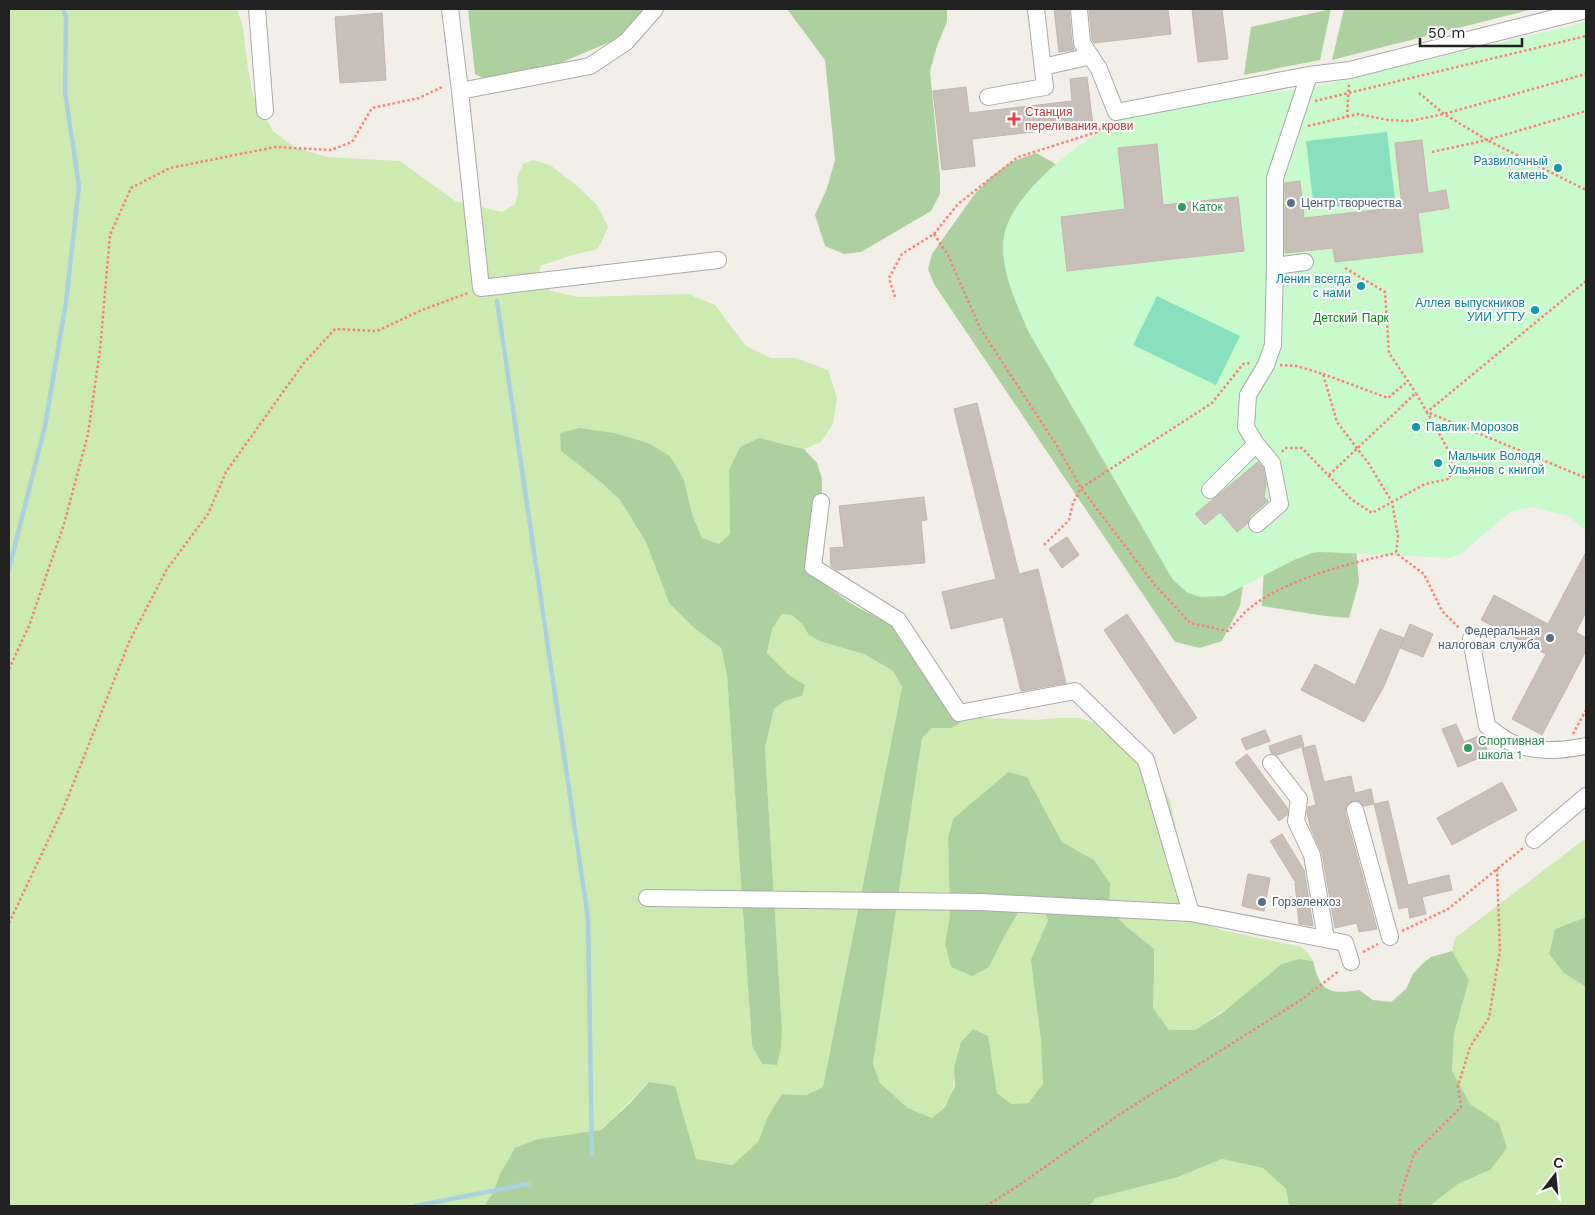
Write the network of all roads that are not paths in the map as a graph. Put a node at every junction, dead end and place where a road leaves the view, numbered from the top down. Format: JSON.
{"nodes":[{"id":1,"x":257,"y":9,"type":"edge"},
{"id":2,"x":450,"y":9,"type":"edge"},
{"id":3,"x":655,"y":9,"type":"edge"},
{"id":4,"x":1036,"y":9,"type":"edge"},
{"id":5,"x":1079,"y":9,"type":"edge"},
{"id":6,"x":1586,"y":10,"type":"edge"},
{"id":7,"x":1090,"y":56,"type":"junction"},
{"id":8,"x":1043,"y":67,"type":"junction"},
{"id":9,"x":1309,"y":75,"type":"junction"},
{"id":10,"x":460,"y":85,"type":"junction"},
{"id":11,"x":988,"y":97,"type":"dead end"},
{"id":12,"x":265,"y":111,"type":"dead end"},
{"id":13,"x":718,"y":260,"type":"dead end"},
{"id":14,"x":1305,"y":262,"type":"dead end"},
{"id":15,"x":1275,"y":266,"type":"junction"},
{"id":16,"x":1256,"y":444,"type":"junction"},
{"id":17,"x":1210,"y":490,"type":"dead end"},
{"id":18,"x":821,"y":502,"type":"dead end"},
{"id":19,"x":1257,"y":524,"type":"dead end"},
{"id":20,"x":1471,"y":638,"type":"road end"},
{"id":21,"x":1586,"y":746,"type":"edge"},
{"id":22,"x":1271,"y":763,"type":"dead end"},
{"id":23,"x":1586,"y":796,"type":"edge"},
{"id":24,"x":1355,"y":810,"type":"dead end"},
{"id":25,"x":1534,"y":840,"type":"road end"},
{"id":26,"x":647,"y":898,"type":"dead end"},
{"id":27,"x":1191,"y":912,"type":"junction"},
{"id":28,"x":1390,"y":937,"type":"road end"},
{"id":29,"x":1326,"y":939,"type":"junction"},
{"id":30,"x":1351,"y":962,"type":"road end"}],
"edges":[{"from":1,"to":12,"type":"street"},
{"from":2,"to":10,"type":"street"},
{"from":3,"to":10,"type":"street"},
{"from":4,"to":8,"type":"street"},
{"from":5,"to":7,"type":"street"},
{"from":6,"to":9,"type":"street"},
{"from":7,"to":8,"type":"street"},
{"from":7,"to":9,"type":"street"},
{"from":8,"to":11,"type":"street"},
{"from":9,"to":15,"type":"street"},
{"from":10,"to":13,"type":"street"},
{"from":14,"to":15,"type":"street"},
{"from":15,"to":16,"type":"street"},
{"from":16,"to":17,"type":"street"},
{"from":16,"to":19,"type":"street"},
{"from":18,"to":27,"type":"street"},
{"from":20,"to":21,"type":"street"},
{"from":22,"to":29,"type":"street"},
{"from":23,"to":25,"type":"street"},
{"from":24,"to":28,"type":"street"},
{"from":26,"to":27,"type":"street"},
{"from":27,"to":29,"type":"street"},
{"from":29,"to":30,"type":"street"}]}
